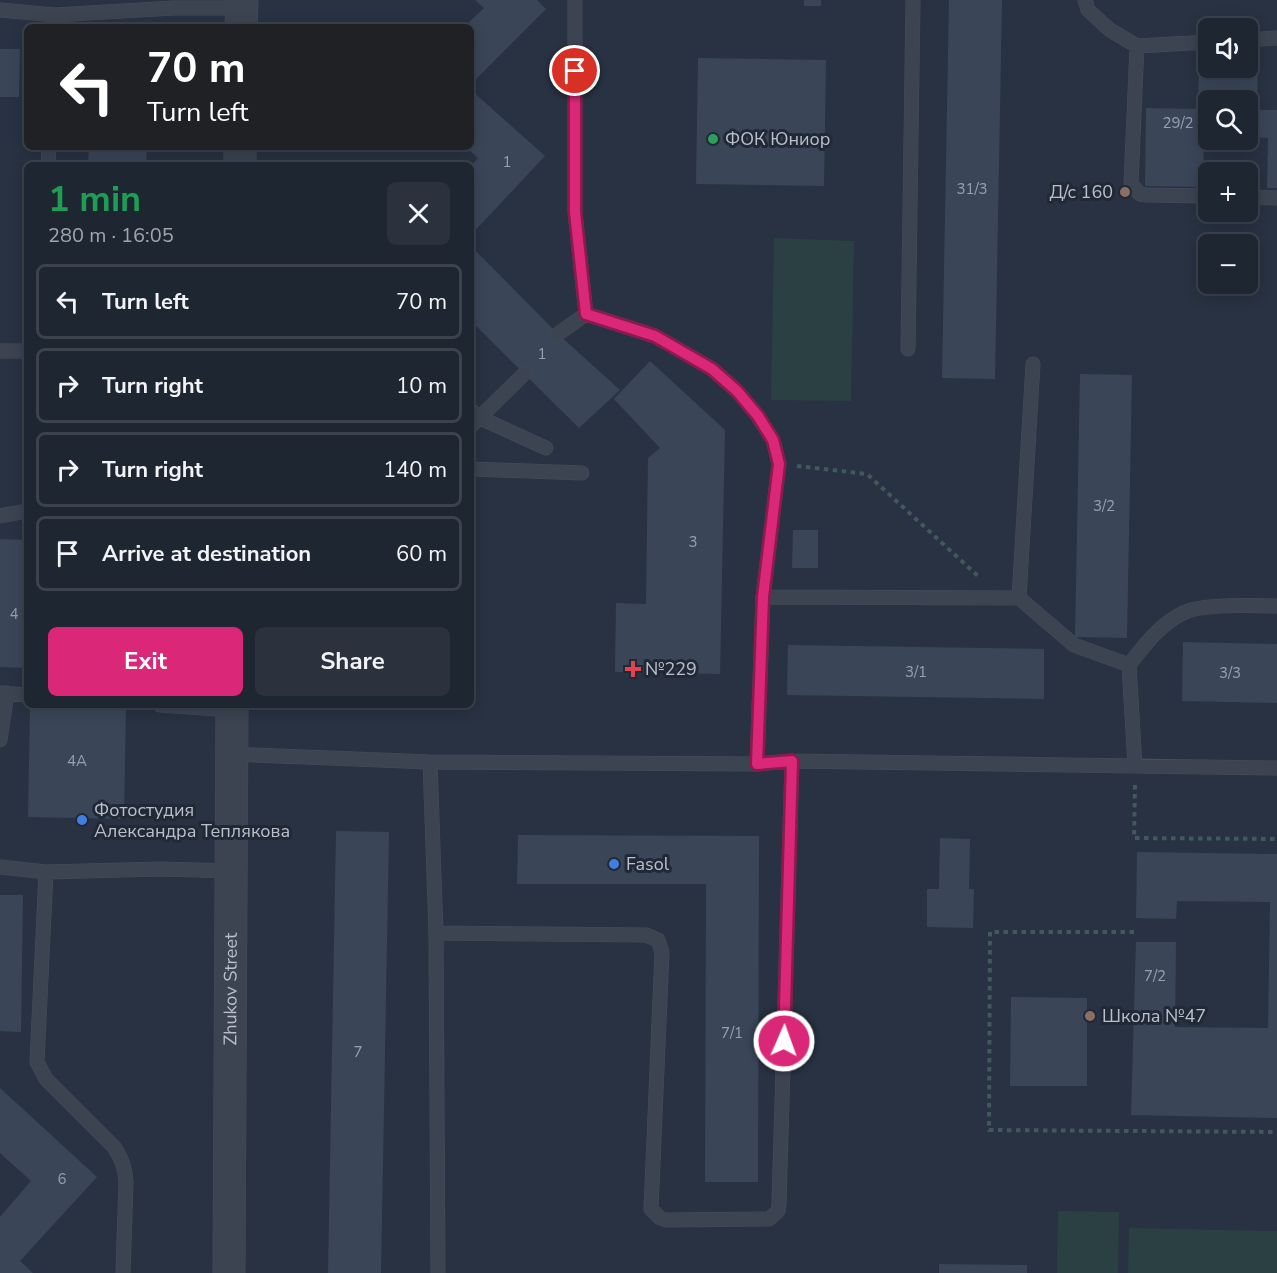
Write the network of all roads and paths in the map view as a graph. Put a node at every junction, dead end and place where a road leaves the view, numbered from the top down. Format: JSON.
{"nodes":[{"id":1,"x":575,"y":0,"type":"edge"},
{"id":2,"x":914,"y":0,"type":"edge"},
{"id":3,"x":1084,"y":0,"type":"edge"},
{"id":4,"x":0,"y":10,"type":"edge"},
{"id":5,"x":242,"y":12,"type":"edge"},
{"id":6,"x":55,"y":21,"type":"edge"},
{"id":7,"x":1277,"y":39,"type":"edge"},
{"id":8,"x":1258,"y":40,"type":"edge"},
{"id":9,"x":1198,"y":43,"type":"edge"},
{"id":10,"x":1137,"y":46,"type":"junction"},
{"id":11,"x":1198,"y":196,"type":"edge"},
{"id":12,"x":1258,"y":197,"type":"edge"},
{"id":13,"x":1277,"y":198,"type":"edge"},
{"id":14,"x":586,"y":314,"type":"junction"},
{"id":15,"x":558,"y":334,"type":"dead end"},
{"id":16,"x":908,"y":349,"type":"dead end"},
{"id":17,"x":0,"y":351,"type":"edge"},
{"id":18,"x":24,"y":351,"type":"edge"},
{"id":19,"x":1033,"y":364,"type":"dead end"},
{"id":20,"x":524,"y":374,"type":"dead end"},
{"id":21,"x":474,"y":417,"type":"edge"},
{"id":22,"x":474,"y":418,"type":"edge"},
{"id":23,"x":546,"y":448,"type":"dead end"},
{"id":24,"x":779,"y":464,"type":"junction"},
{"id":25,"x":474,"y":469,"type":"edge"},
{"id":26,"x":582,"y":473,"type":"dead end"},
{"id":27,"x":24,"y":512,"type":"edge"},
{"id":28,"x":0,"y":516,"type":"edge"},
{"id":29,"x":763,"y":597,"type":"junction"},
{"id":30,"x":1013,"y":598,"type":"junction"},
{"id":31,"x":1277,"y":606,"type":"edge"},
{"id":32,"x":1129,"y":665,"type":"junction"},
{"id":33,"x":4,"y":693,"type":"edge"},
{"id":34,"x":24,"y":695,"type":"edge"},
{"id":35,"x":232,"y":708,"type":"edge"},
{"id":36,"x":0,"y":740,"type":"edge"},
{"id":37,"x":232,"y":754,"type":"junction"},
{"id":38,"x":792,"y":761,"type":"junction"},
{"id":39,"x":430,"y":762,"type":"junction"},
{"id":40,"x":757,"y":764,"type":"junction"},
{"id":41,"x":1135,"y":766,"type":"junction"},
{"id":42,"x":1277,"y":768,"type":"edge"},
{"id":43,"x":1277,"y":839,"type":"edge"},
{"id":44,"x":0,"y":867,"type":"edge"},
{"id":45,"x":231,"y":871,"type":"junction"},
{"id":46,"x":46,"y":872,"type":"junction"},
{"id":47,"x":1134,"y":932,"type":"dead end"},
{"id":48,"x":436,"y":933,"type":"junction"},
{"id":49,"x":1277,"y":1132,"type":"edge"},
{"id":50,"x":123,"y":1273,"type":"edge"},
{"id":51,"x":229,"y":1273,"type":"edge"},
{"id":52,"x":438,"y":1273,"type":"edge"}],
"edges":[{"from":1,"to":14,"type":"lane"},
{"from":2,"to":16,"type":"lane"},
{"from":3,"to":10,"type":"lane"},
{"from":4,"to":6,"type":"lane"},
{"from":5,"to":6,"type":"lane"},
{"from":7,"to":8,"type":"lane"},
{"from":9,"to":10,"type":"lane"},
{"from":10,"to":11,"type":"lane"},
{"from":12,"to":13,"type":"lane"},
{"from":14,"to":15,"type":"lane"},
{"from":14,"to":24,"type":"lane"},
{"from":17,"to":18,"type":"lane"},
{"from":19,"to":30,"type":"lane"},
{"from":20,"to":21,"type":"lane"},
{"from":22,"to":23,"type":"lane"},
{"from":24,"to":29,"type":"lane"},
{"from":24,"to":30,"type":"path"},
{"from":25,"to":26,"type":"lane"},
{"from":27,"to":28,"type":"lane"},
{"from":29,"to":30,"type":"lane"},
{"from":29,"to":40,"type":"lane"},
{"from":30,"to":32,"type":"lane"},
{"from":31,"to":32,"type":"lane"},
{"from":32,"to":41,"type":"lane"},
{"from":33,"to":34,"type":"lane"},
{"from":33,"to":36,"type":"lane"},
{"from":35,"to":37,"type":"street","name":"Zhukov Street"},
{"from":37,"to":39,"type":"lane"},
{"from":37,"to":45,"type":"street","name":"Zhukov Street"},
{"from":38,"to":40,"type":"lane"},
{"from":38,"to":41,"type":"lane"},
{"from":38,"to":48,"type":"lane"},
{"from":39,"to":40,"type":"lane"},
{"from":39,"to":48,"type":"lane"},
{"from":41,"to":42,"type":"lane"},
{"from":41,"to":43,"type":"path"},
{"from":44,"to":46,"type":"lane"},
{"from":45,"to":46,"type":"lane"},
{"from":45,"to":51,"type":"street","name":"Zhukov Street"},
{"from":46,"to":50,"type":"lane"},
{"from":47,"to":49,"type":"path"},
{"from":48,"to":52,"type":"lane"}]}
